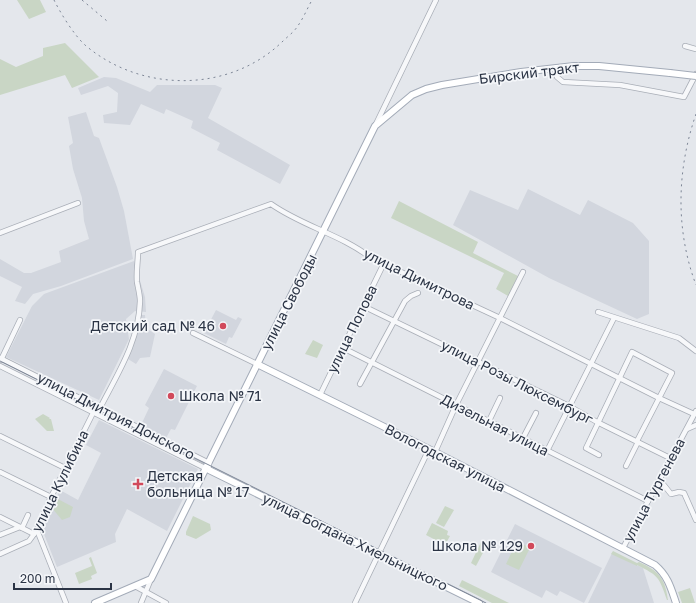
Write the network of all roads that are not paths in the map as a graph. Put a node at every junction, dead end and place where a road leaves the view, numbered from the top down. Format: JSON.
{"nodes":[{"id":1,"x":436,"y":0,"type":"edge"},
{"id":2,"x":684,"y":46,"type":"dead end"},
{"id":3,"x":696,"y":49,"type":"edge"},
{"id":4,"x":555,"y":68,"type":"junction"},
{"id":5,"x":696,"y":75,"type":"edge"},
{"id":6,"x":376,"y":126,"type":"junction"},
{"id":7,"x":78,"y":204,"type":"dead end"},
{"id":8,"x":323,"y":232,"type":"junction"},
{"id":9,"x":0,"y":233,"type":"edge"},
{"id":10,"x":384,"y":263,"type":"junction"},
{"id":11,"x":523,"y":272,"type":"dead end"},
{"id":12,"x":418,"y":293,"type":"dead end"},
{"id":13,"x":363,"y":306,"type":"junction"},
{"id":14,"x":598,"y":312,"type":"dead end"},
{"id":15,"x":500,"y":318,"type":"junction"},
{"id":16,"x":614,"y":318,"type":"junction"},
{"id":17,"x":20,"y":320,"type":"dead end"},
{"id":18,"x":395,"y":321,"type":"junction"},
{"id":19,"x":193,"y":333,"type":"dead end"},
{"id":20,"x":343,"y":348,"type":"junction"},
{"id":21,"x":696,"y":351,"type":"edge"},
{"id":22,"x":0,"y":362,"type":"edge"},
{"id":23,"x":371,"y":362,"type":"junction"},
{"id":24,"x":477,"y":362,"type":"junction"},
{"id":25,"x":257,"y":364,"type":"junction"},
{"id":26,"x":590,"y":364,"type":"junction"},
{"id":27,"x":620,"y":378,"type":"junction"},
{"id":28,"x":360,"y":384,"type":"dead end"},
{"id":29,"x":320,"y":395,"type":"junction"},
{"id":30,"x":500,"y":398,"type":"dead end"},
{"id":31,"x":659,"y":398,"type":"junction"},
{"id":32,"x":456,"y":404,"type":"junction"},
{"id":33,"x":569,"y":406,"type":"junction"},
{"id":34,"x":100,"y":408,"type":"junction"},
{"id":35,"x":695,"y":412,"type":"edge"},
{"id":36,"x":93,"y":413,"type":"junction"},
{"id":37,"x":536,"y":413,"type":"dead end"},
{"id":38,"x":489,"y":421,"type":"junction"},
{"id":39,"x":597,"y":422,"type":"junction"},
{"id":40,"x":696,"y":425,"type":"edge"},
{"id":41,"x":687,"y":428,"type":"junction"},
{"id":42,"x":0,"y":436,"type":"edge"},
{"id":43,"x":523,"y":438,"type":"junction"},
{"id":44,"x":638,"y":441,"type":"junction"},
{"id":45,"x":432,"y":450,"type":"junction"},
{"id":46,"x":547,"y":451,"type":"junction"},
{"id":47,"x":599,"y":455,"type":"dead end"},
{"id":48,"x":670,"y":458,"type":"junction"},
{"id":49,"x":626,"y":466,"type":"dead end"},
{"id":50,"x":208,"y":467,"type":"junction"},
{"id":51,"x":65,"y":468,"type":"junction"},
{"id":52,"x":0,"y":472,"type":"edge"},
{"id":53,"x":659,"y":479,"type":"junction"},
{"id":54,"x":51,"y":497,"type":"junction"},
{"id":55,"x":648,"y":501,"type":"junction"},
{"id":56,"x":28,"y":516,"type":"dead end"},
{"id":57,"x":0,"y":517,"type":"edge"},
{"id":58,"x":696,"y":520,"type":"edge"},
{"id":59,"x":21,"y":527,"type":"junction"},
{"id":60,"x":36,"y":532,"type":"junction"},
{"id":61,"x":0,"y":535,"type":"edge"},
{"id":62,"x":623,"y":548,"type":"junction"},
{"id":63,"x":0,"y":554,"type":"edge"},
{"id":64,"x":378,"y":554,"type":"junction"},
{"id":65,"x":152,"y":579,"type":"junction"},
{"id":66,"x":135,"y":586,"type":"junction"},
{"id":67,"x":146,"y":592,"type":"junction"},
{"id":68,"x":66,"y":603,"type":"edge"},
{"id":69,"x":95,"y":603,"type":"edge"},
{"id":70,"x":141,"y":603,"type":"edge"},
{"id":71,"x":166,"y":603,"type":"edge"},
{"id":72,"x":355,"y":603,"type":"edge"},
{"id":73,"x":479,"y":603,"type":"edge"},
{"id":74,"x":676,"y":603,"type":"edge"}],
"edges":[{"from":1,"to":6,"type":"street","name":"улица Свободы"},
{"from":2,"to":3,"type":"street"},
{"from":4,"to":5,"type":"main road","name":"Бирский тракт","bridge":true},
{"from":4,"to":5,"type":"street"},
{"from":4,"to":6,"type":"main road","name":"Бирский тракт"},
{"from":6,"to":8,"type":"main road","name":"улица Свободы"},
{"from":7,"to":9,"type":"street"},
{"from":8,"to":10,"type":"street","name":"улица Димитрова"},
{"from":8,"to":25,"type":"main road","name":"улица Свободы"},
{"from":8,"to":34,"type":"street","name":"улица Димитрова"},
{"from":10,"to":13,"type":"street","name":"улица Попова"},
{"from":10,"to":15,"type":"street","name":"улица Димитрова"},
{"from":11,"to":15,"type":"street"},
{"from":12,"to":18,"type":"street"},
{"from":13,"to":18,"type":"street","name":"улица Розы Люксембург"},
{"from":13,"to":20,"type":"street","name":"улица Попова"},
{"from":14,"to":16,"type":"street"},
{"from":15,"to":24,"type":"street"},
{"from":15,"to":26,"type":"street","name":"улица Димитрова"},
{"from":16,"to":21,"type":"street"},
{"from":16,"to":26,"type":"street"},
{"from":17,"to":22,"type":"street"},
{"from":18,"to":23,"type":"street"},
{"from":18,"to":24,"type":"street","name":"улица Розы Люксембург"},
{"from":19,"to":25,"type":"street","name":"Вологодская улица"},
{"from":20,"to":23,"type":"street","name":"Дизельная улица"},
{"from":20,"to":29,"type":"street","name":"улица Попова"},
{"from":22,"to":34,"type":"street","name":"улица Дмитрия Донского"},
{"from":22,"to":36,"type":"street","name":"улица Дмитрия Донского"},
{"from":23,"to":28,"type":"street"},
{"from":23,"to":32,"type":"street","name":"Дизельная улица"},
{"from":24,"to":32,"type":"street"},
{"from":24,"to":33,"type":"street","name":"улица Розы Люксембург"},
{"from":25,"to":29,"type":"main road","name":"Вологодская улица"},
{"from":25,"to":50,"type":"main road","name":"улица Свободы"},
{"from":26,"to":27,"type":"street","name":"улица Димитрова"},
{"from":26,"to":33,"type":"street"},
{"from":27,"to":31,"type":"street","name":"улица Димитрова"},
{"from":27,"to":31,"type":"street"},
{"from":27,"to":39,"type":"street"},
{"from":29,"to":45,"type":"main road","name":"Вологодская улица"},
{"from":30,"to":38,"type":"street"},
{"from":31,"to":35,"type":"street","name":"улица Димитрова"},
{"from":31,"to":44,"type":"street"},
{"from":32,"to":38,"type":"street","name":"Дизельная улица"},
{"from":32,"to":45,"type":"street"},
{"from":33,"to":39,"type":"street","name":"улица Розы Люксембург"},
{"from":33,"to":46,"type":"street"},
{"from":34,"to":36,"type":"street"},
{"from":34,"to":50,"type":"street","name":"улица Дмитрия Донского"},
{"from":35,"to":41,"type":"street","name":"улица Тургенева"},
{"from":36,"to":50,"type":"street","name":"улица Дмитрия Донского"},
{"from":36,"to":51,"type":"street","name":"улица Кулибина"},
{"from":37,"to":43,"type":"street"},
{"from":38,"to":43,"type":"street","name":"Дизельная улица"},
{"from":39,"to":44,"type":"street","name":"улица Розы Люксембург"},
{"from":39,"to":47,"type":"street"},
{"from":40,"to":41,"type":"street"},
{"from":41,"to":48,"type":"street","name":"улица Тургенева"},
{"from":42,"to":51,"type":"street"},
{"from":43,"to":46,"type":"street","name":"Дизельная улица"},
{"from":44,"to":48,"type":"street","name":"улица Розы Люксембург"},
{"from":44,"to":49,"type":"street"},
{"from":45,"to":62,"type":"main road","name":"Вологодская улица"},
{"from":45,"to":64,"type":"street"},
{"from":46,"to":55,"type":"street","name":"Дизельная улица"},
{"from":48,"to":53,"type":"street","name":"улица Тургенева"},
{"from":50,"to":64,"type":"main road","name":"улица Богдана Хмельницкого"},
{"from":50,"to":65,"type":"main road","name":"улица Свободы"},
{"from":51,"to":54,"type":"street","name":"улица Кулибина"},
{"from":52,"to":54,"type":"street"},
{"from":53,"to":55,"type":"street","name":"улица Тургенева"},
{"from":53,"to":58,"type":"street"},
{"from":54,"to":60,"type":"street","name":"улица Кулибина"},
{"from":55,"to":62,"type":"street","name":"улица Тургенева"},
{"from":56,"to":59,"type":"street"},
{"from":57,"to":59,"type":"street"},
{"from":59,"to":60,"type":"street"},
{"from":59,"to":61,"type":"street"},
{"from":60,"to":63,"type":"street","name":"улица Кулибина"},
{"from":60,"to":68,"type":"street"},
{"from":62,"to":74,"type":"main road","name":"Вологодская улица"},
{"from":64,"to":72,"type":"street"},
{"from":64,"to":73,"type":"main road","name":"улица Богдана Хмельницкого"},
{"from":65,"to":66,"type":"main road"},
{"from":65,"to":67,"type":"street","name":"улица Свободы"},
{"from":66,"to":67,"type":"street"},
{"from":66,"to":69,"type":"main road"},
{"from":67,"to":70,"type":"street","name":"улица Свободы"},
{"from":67,"to":71,"type":"street"}]}
